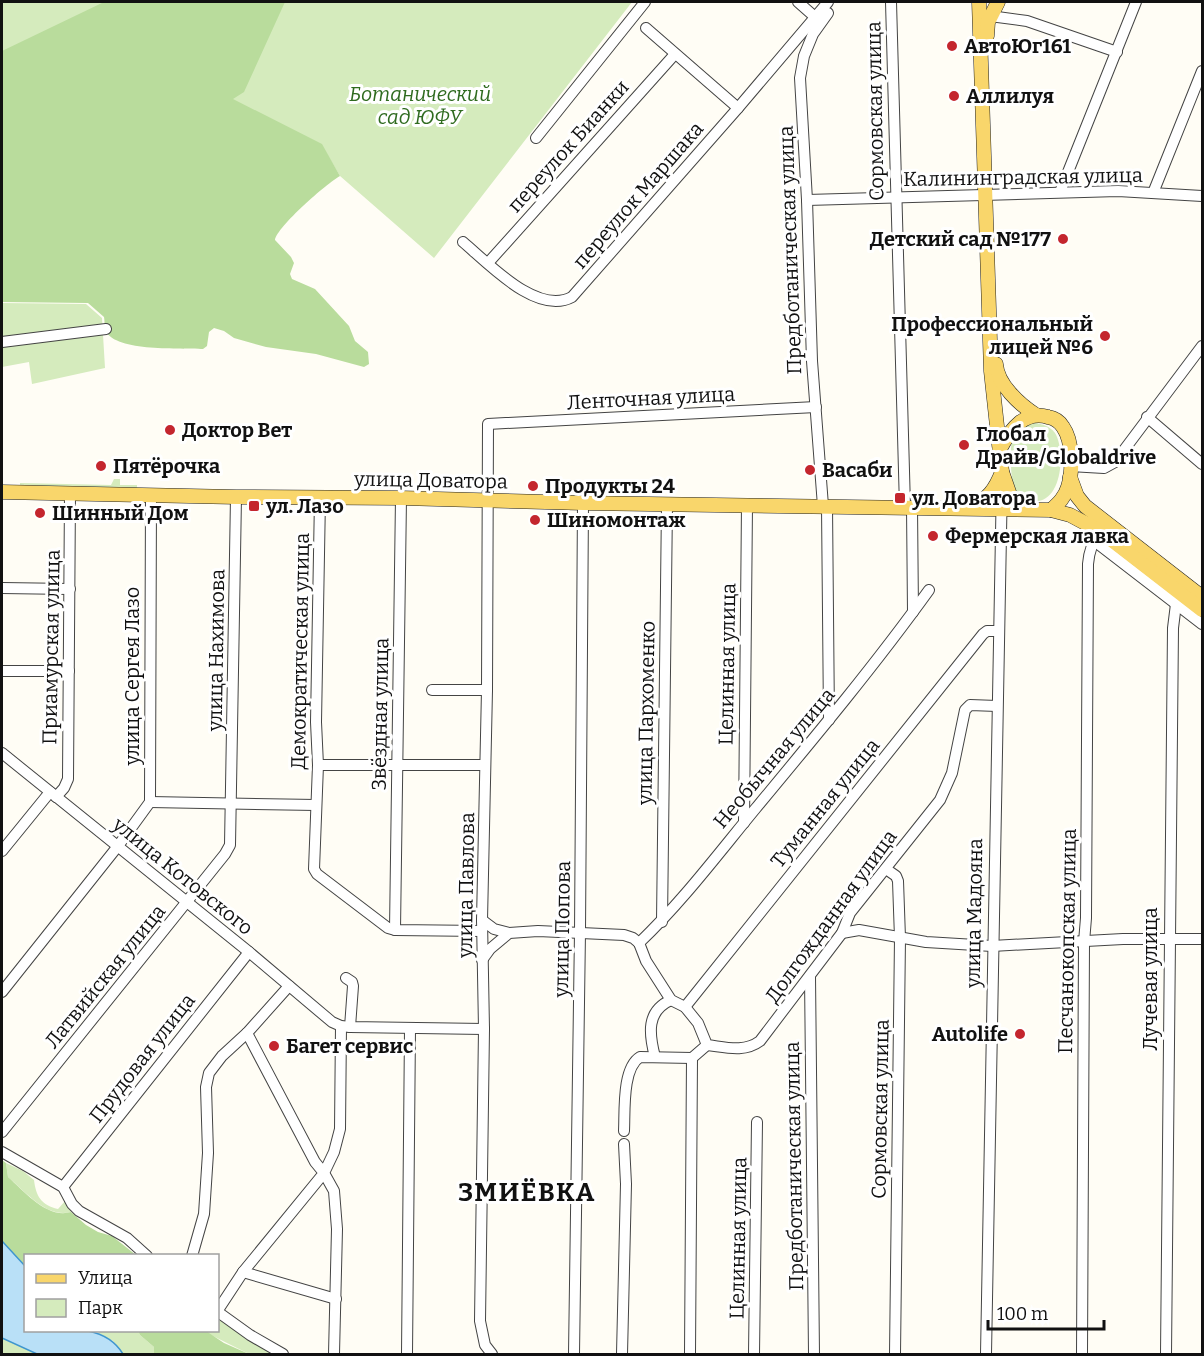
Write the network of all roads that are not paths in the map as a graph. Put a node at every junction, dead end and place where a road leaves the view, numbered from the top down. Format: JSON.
{"nodes":[{"id":1,"x":645,"y":2,"type":"edge"},
{"id":2,"x":798,"y":2,"type":"edge"},
{"id":3,"x":828,"y":2,"type":"edge"},
{"id":4,"x":835,"y":2,"type":"edge"},
{"id":5,"x":891,"y":2,"type":"edge"},
{"id":6,"x":979,"y":2,"type":"edge"},
{"id":7,"x":998,"y":2,"type":"edge"},
{"id":8,"x":1136,"y":2,"type":"edge"},
{"id":9,"x":990,"y":16,"type":"junction"},
{"id":10,"x":815,"y":17,"type":"junction"},
{"id":11,"x":646,"y":28,"type":"dead end"},
{"id":12,"x":1117,"y":52,"type":"junction"},
{"id":13,"x":675,"y":54,"type":"junction"},
{"id":14,"x":1203,"y":71,"type":"edge"},
{"id":15,"x":738,"y":108,"type":"junction"},
{"id":16,"x":536,"y":138,"type":"dead end"},
{"id":17,"x":1060,"y":192,"type":"junction"},
{"id":18,"x":1153,"y":193,"type":"junction"},
{"id":19,"x":988,"y":194,"type":"junction"},
{"id":20,"x":1203,"y":196,"type":"edge"},
{"id":21,"x":895,"y":198,"type":"junction"},
{"id":22,"x":807,"y":200,"type":"junction"},
{"id":23,"x":463,"y":242,"type":"dead end"},
{"id":24,"x":488,"y":263,"type":"junction"},
{"id":25,"x":106,"y":329,"type":"dead end"},
{"id":26,"x":2,"y":342,"type":"edge"},
{"id":27,"x":1203,"y":346,"type":"edge"},
{"id":28,"x":816,"y":407,"type":"junction"},
{"id":29,"x":1036,"y":415,"type":"junction"},
{"id":30,"x":1147,"y":417,"type":"junction"},
{"id":31,"x":488,"y":424,"type":"joint"},
{"id":32,"x":1001,"y":447,"type":"junction"},
{"id":33,"x":1203,"y":464,"type":"edge"},
{"id":34,"x":1002,"y":472,"type":"junction"},
{"id":35,"x":1070,"y":472,"type":"junction"},
{"id":36,"x":2,"y":492,"type":"edge"},
{"id":37,"x":70,"y":493,"type":"junction"},
{"id":38,"x":151,"y":495,"type":"junction"},
{"id":39,"x":236,"y":497,"type":"junction"},
{"id":40,"x":320,"y":498,"type":"junction"},
{"id":41,"x":401,"y":498,"type":"junction"},
{"id":42,"x":489,"y":501,"type":"junction"},
{"id":43,"x":583,"y":503,"type":"junction"},
{"id":44,"x":667,"y":504,"type":"junction"},
{"id":45,"x":747,"y":505,"type":"junction"},
{"id":46,"x":825,"y":506,"type":"junction"},
{"id":47,"x":909,"y":507,"type":"junction"},
{"id":48,"x":968,"y":508,"type":"junction"},
{"id":49,"x":1002,"y":510,"type":"junction"},
{"id":50,"x":1030,"y":510,"type":"junction"},
{"id":51,"x":1051,"y":510,"type":"junction"},
{"id":52,"x":1096,"y":536,"type":"junction"},
{"id":53,"x":2,"y":588,"type":"edge"},
{"id":54,"x":70,"y":589,"type":"junction"},
{"id":55,"x":929,"y":590,"type":"dead end"},
{"id":56,"x":1203,"y":597,"type":"edge"},
{"id":57,"x":1176,"y":604,"type":"junction"},
{"id":58,"x":1203,"y":610,"type":"edge"},
{"id":59,"x":914,"y":612,"type":"junction"},
{"id":60,"x":1203,"y":624,"type":"edge"},
{"id":61,"x":999,"y":631,"type":"junction"},
{"id":62,"x":2,"y":670,"type":"edge"},
{"id":63,"x":69,"y":671,"type":"junction"},
{"id":64,"x":432,"y":690,"type":"dead end"},
{"id":65,"x":487,"y":690,"type":"junction"},
{"id":66,"x":997,"y":706,"type":"junction"},
{"id":67,"x":829,"y":720,"type":"junction"},
{"id":68,"x":2,"y":753,"type":"edge"},
{"id":69,"x":318,"y":765,"type":"junction"},
{"id":70,"x":398,"y":765,"type":"junction"},
{"id":71,"x":485,"y":765,"type":"junction"},
{"id":72,"x":53,"y":794,"type":"junction"},
{"id":73,"x":150,"y":802,"type":"junction"},
{"id":74,"x":232,"y":803,"type":"junction"},
{"id":75,"x":316,"y":805,"type":"junction"},
{"id":76,"x":744,"y":823,"type":"junction"},
{"id":77,"x":118,"y":846,"type":"junction"},
{"id":78,"x":2,"y":851,"type":"edge"},
{"id":79,"x":886,"y":869,"type":"junction"},
{"id":80,"x":187,"y":902,"type":"junction"},
{"id":81,"x":662,"y":922,"type":"junction"},
{"id":82,"x":482,"y":926,"type":"junction"},
{"id":83,"x":395,"y":930,"type":"junction"},
{"id":84,"x":580,"y":932,"type":"junction"},
{"id":85,"x":509,"y":933,"type":"junction"},
{"id":86,"x":842,"y":933,"type":"junction"},
{"id":87,"x":900,"y":938,"type":"junction"},
{"id":88,"x":1168,"y":939,"type":"junction"},
{"id":89,"x":1203,"y":939,"type":"edge"},
{"id":90,"x":1084,"y":942,"type":"junction"},
{"id":91,"x":639,"y":943,"type":"junction"},
{"id":92,"x":993,"y":946,"type":"junction"},
{"id":93,"x":249,"y":952,"type":"junction"},
{"id":94,"x":482,"y":960,"type":"junction"},
{"id":95,"x":810,"y":976,"type":"junction"},
{"id":96,"x":346,"y":978,"type":"dead end"},
{"id":97,"x":289,"y":986,"type":"junction"},
{"id":98,"x":2,"y":992,"type":"edge"},
{"id":99,"x":671,"y":1000,"type":"junction"},
{"id":100,"x":685,"y":1007,"type":"junction"},
{"id":101,"x":346,"y":1027,"type":"junction"},
{"id":102,"x":410,"y":1029,"type":"junction"},
{"id":103,"x":484,"y":1029,"type":"junction"},
{"id":104,"x":247,"y":1033,"type":"junction"},
{"id":105,"x":707,"y":1045,"type":"junction"},
{"id":106,"x":655,"y":1058,"type":"junction"},
{"id":107,"x":692,"y":1058,"type":"junction"},
{"id":108,"x":757,"y":1122,"type":"dead end"},
{"id":109,"x":624,"y":1131,"type":"dead end"},
{"id":110,"x":2,"y":1132,"type":"edge"},
{"id":111,"x":624,"y":1143,"type":"dead end"},
{"id":112,"x":2,"y":1152,"type":"edge"},
{"id":113,"x":324,"y":1173,"type":"junction"},
{"id":114,"x":63,"y":1187,"type":"junction"},
{"id":115,"x":145,"y":1254,"type":"edge"},
{"id":116,"x":193,"y":1254,"type":"edge"},
{"id":117,"x":243,"y":1272,"type":"junction"},
{"id":118,"x":336,"y":1299,"type":"junction"},
{"id":119,"x":219,"y":1309,"type":"edge"},
{"id":120,"x":219,"y":1312,"type":"edge"},
{"id":121,"x":283,"y":1354,"type":"edge"},
{"id":122,"x":334,"y":1354,"type":"edge"},
{"id":123,"x":407,"y":1354,"type":"edge"},
{"id":124,"x":492,"y":1354,"type":"edge"},
{"id":125,"x":574,"y":1354,"type":"edge"},
{"id":126,"x":622,"y":1354,"type":"edge"},
{"id":127,"x":690,"y":1354,"type":"edge"},
{"id":128,"x":754,"y":1354,"type":"edge"},
{"id":129,"x":814,"y":1354,"type":"edge"},
{"id":130,"x":895,"y":1354,"type":"edge"},
{"id":131,"x":986,"y":1354,"type":"edge"},
{"id":132,"x":1082,"y":1354,"type":"edge"},
{"id":133,"x":1166,"y":1354,"type":"edge"}],
"edges":[{"from":1,"to":16,"type":"street"},
{"from":2,"to":10,"type":"street"},
{"from":3,"to":10,"type":"street"},
{"from":4,"to":22,"type":"street","name":"Предботаническая улица"},
{"from":5,"to":21,"type":"street","name":"Сормовская улица"},
{"from":6,"to":19,"type":"main road"},
{"from":7,"to":9,"type":"main road"},
{"from":8,"to":12,"type":"street"},
{"from":9,"to":12,"type":"street"},
{"from":9,"to":19,"type":"main road"},
{"from":10,"to":15,"type":"street","name":"переулок Маршака"},
{"from":11,"to":13,"type":"street"},
{"from":12,"to":17,"type":"street"},
{"from":13,"to":15,"type":"street"},
{"from":13,"to":24,"type":"street","name":"переулок Бианки"},
{"from":14,"to":18,"type":"street"},
{"from":15,"to":24,"type":"street","name":"переулок Маршака"},
{"from":17,"to":18,"type":"street","name":"Калининградская улица"},
{"from":17,"to":19,"type":"street","name":"Калининградская улица"},
{"from":18,"to":20,"type":"street","name":"Калининградская улица"},
{"from":19,"to":21,"type":"street","name":"Калининградская улица"},
{"from":19,"to":29,"type":"main road"},
{"from":19,"to":32,"type":"main road"},
{"from":21,"to":22,"type":"street","name":"Калининградская улица"},
{"from":21,"to":47,"type":"street","name":"Сормовская улица"},
{"from":22,"to":28,"type":"street","name":"Предботаническая улица"},
{"from":23,"to":24,"type":"street","name":"переулок Маршака"},
{"from":25,"to":26,"type":"street"},
{"from":27,"to":30,"type":"street"},
{"from":28,"to":31,"type":"street","name":"Ленточная улица"},
{"from":28,"to":46,"type":"street","name":"Предботаническая улица"},
{"from":29,"to":32,"type":"main road"},
{"from":29,"to":35,"type":"main road"},
{"from":30,"to":33,"type":"street"},
{"from":30,"to":35,"type":"street"},
{"from":31,"to":42,"type":"street","name":"улица Павлова"},
{"from":32,"to":34,"type":"main road"},
{"from":34,"to":48,"type":"main road"},
{"from":34,"to":49,"type":"street","name":"улица Мадояна"},
{"from":34,"to":50,"type":"main road"},
{"from":35,"to":51,"type":"main road"},
{"from":35,"to":56,"type":"main road"},
{"from":36,"to":37,"type":"main road","name":"улица Доватора"},
{"from":37,"to":38,"type":"main road","name":"улица Доватора"},
{"from":37,"to":54,"type":"street","name":"Приамурская улица"},
{"from":38,"to":39,"type":"main road","name":"улица Доватора"},
{"from":38,"to":73,"type":"street","name":"улица Сергея Лазо"},
{"from":39,"to":40,"type":"main road","name":"улица Доватора"},
{"from":39,"to":74,"type":"street","name":"улица Нахимова"},
{"from":40,"to":41,"type":"main road","name":"улица Доватора"},
{"from":40,"to":69,"type":"street","name":"Демократическая улица"},
{"from":41,"to":42,"type":"main road","name":"улица Доватора"},
{"from":41,"to":70,"type":"street","name":"Звёздная улица"},
{"from":42,"to":43,"type":"main road","name":"улица Доватора"},
{"from":42,"to":65,"type":"street","name":"улица Павлова"},
{"from":43,"to":44,"type":"main road","name":"улица Доватора"},
{"from":43,"to":84,"type":"street","name":"улица Попова"},
{"from":44,"to":45,"type":"main road","name":"улица Доватора"},
{"from":44,"to":81,"type":"street","name":"улица Пархоменко"},
{"from":45,"to":46,"type":"main road","name":"улица Доватора"},
{"from":45,"to":76,"type":"street","name":"Целинная улица"},
{"from":46,"to":47,"type":"main road","name":"улица Доватора"},
{"from":46,"to":67,"type":"street","name":"Предботаническая улица"},
{"from":47,"to":48,"type":"main road","name":"улица Доватора"},
{"from":47,"to":59,"type":"street","name":"Сормовская улица"},
{"from":48,"to":49,"type":"main road","name":"улица Доватора"},
{"from":49,"to":50,"type":"main road","name":"улица Доватора"},
{"from":49,"to":61,"type":"street","name":"улица Мадояна"},
{"from":50,"to":51,"type":"main road"},
{"from":51,"to":52,"type":"main road"},
{"from":52,"to":57,"type":"street"},
{"from":52,"to":58,"type":"main road"},
{"from":52,"to":90,"type":"street","name":"Песчанокопская улица"},
{"from":53,"to":54,"type":"street"},
{"from":54,"to":63,"type":"street","name":"Приамурская улица"},
{"from":55,"to":59,"type":"street","name":"Необычная улица"},
{"from":57,"to":60,"type":"street"},
{"from":57,"to":88,"type":"street","name":"Лучевая улица"},
{"from":59,"to":67,"type":"street","name":"Необычная улица"},
{"from":61,"to":66,"type":"street","name":"улица Мадояна"},
{"from":61,"to":100,"type":"street","name":"Туманная улица"},
{"from":62,"to":63,"type":"street"},
{"from":63,"to":72,"type":"street","name":"Приамурская улица"},
{"from":64,"to":65,"type":"street"},
{"from":65,"to":71,"type":"street","name":"улица Павлова"},
{"from":66,"to":79,"type":"street","name":"Долгожданная улица"},
{"from":66,"to":92,"type":"street","name":"улица Мадояна"},
{"from":67,"to":76,"type":"street","name":"Необычная улица"},
{"from":68,"to":72,"type":"street","name":"улица Котовского"},
{"from":69,"to":70,"type":"street"},
{"from":69,"to":75,"type":"street","name":"Демократическая улица"},
{"from":70,"to":71,"type":"street"},
{"from":70,"to":83,"type":"street","name":"Звёздная улица"},
{"from":71,"to":82,"type":"street","name":"улица Павлова"},
{"from":72,"to":77,"type":"street","name":"улица Котовского"},
{"from":72,"to":78,"type":"street","name":"Приамурская улица"},
{"from":73,"to":74,"type":"street"},
{"from":73,"to":77,"type":"street"},
{"from":74,"to":75,"type":"street"},
{"from":74,"to":80,"type":"street","name":"Латвийская улица"},
{"from":75,"to":83,"type":"street","name":"Демократическая улица"},
{"from":76,"to":81,"type":"street","name":"Необычная улица"},
{"from":77,"to":80,"type":"street","name":"улица Котовского"},
{"from":77,"to":98,"type":"street"},
{"from":79,"to":86,"type":"street","name":"Долгожданная улица"},
{"from":79,"to":87,"type":"street","name":"Сормовская улица"},
{"from":80,"to":93,"type":"street","name":"улица Котовского"},
{"from":80,"to":110,"type":"street","name":"Латвийская улица"},
{"from":81,"to":91,"type":"street","name":"Необычная улица"},
{"from":82,"to":83,"type":"street"},
{"from":82,"to":85,"type":"street"},
{"from":82,"to":94,"type":"street","name":"улица Павлова"},
{"from":84,"to":85,"type":"street"},
{"from":84,"to":91,"type":"street"},
{"from":84,"to":125,"type":"street","name":"улица Попова"},
{"from":85,"to":94,"type":"street"},
{"from":86,"to":87,"type":"street"},
{"from":86,"to":95,"type":"street","name":"Долгожданная улица"},
{"from":87,"to":92,"type":"street"},
{"from":87,"to":130,"type":"street","name":"Сормовская улица"},
{"from":88,"to":89,"type":"street"},
{"from":88,"to":90,"type":"street"},
{"from":88,"to":133,"type":"street","name":"Лучевая улица"},
{"from":90,"to":92,"type":"street"},
{"from":90,"to":132,"type":"street","name":"Песчанокопская улица"},
{"from":91,"to":99,"type":"street"},
{"from":92,"to":131,"type":"street","name":"улица Мадояна"},
{"from":93,"to":97,"type":"street","name":"улица Котовского"},
{"from":93,"to":114,"type":"street","name":"Прудовая улица"},
{"from":94,"to":103,"type":"street","name":"улица Павлова"},
{"from":95,"to":105,"type":"street","name":"Долгожданная улица"},
{"from":95,"to":129,"type":"street","name":"Предботаническая улица"},
{"from":96,"to":101,"type":"street"},
{"from":97,"to":101,"type":"street","name":"улица Котовского"},
{"from":97,"to":104,"type":"street"},
{"from":99,"to":100,"type":"street"},
{"from":99,"to":106,"type":"street"},
{"from":100,"to":105,"type":"street"},
{"from":101,"to":102,"type":"street"},
{"from":101,"to":113,"type":"street"},
{"from":102,"to":103,"type":"street"},
{"from":102,"to":123,"type":"street"},
{"from":103,"to":124,"type":"street","name":"улица Павлова"},
{"from":104,"to":113,"type":"street"},
{"from":104,"to":116,"type":"street"},
{"from":105,"to":107,"type":"street"},
{"from":106,"to":107,"type":"street"},
{"from":106,"to":109,"type":"street"},
{"from":107,"to":127,"type":"street"},
{"from":108,"to":128,"type":"street","name":"Целинная улица"},
{"from":111,"to":126,"type":"street"},
{"from":112,"to":114,"type":"street"},
{"from":113,"to":117,"type":"street"},
{"from":113,"to":118,"type":"street"},
{"from":114,"to":115,"type":"street"},
{"from":117,"to":118,"type":"street"},
{"from":117,"to":119,"type":"street"},
{"from":118,"to":122,"type":"street"},
{"from":120,"to":121,"type":"street"}]}
